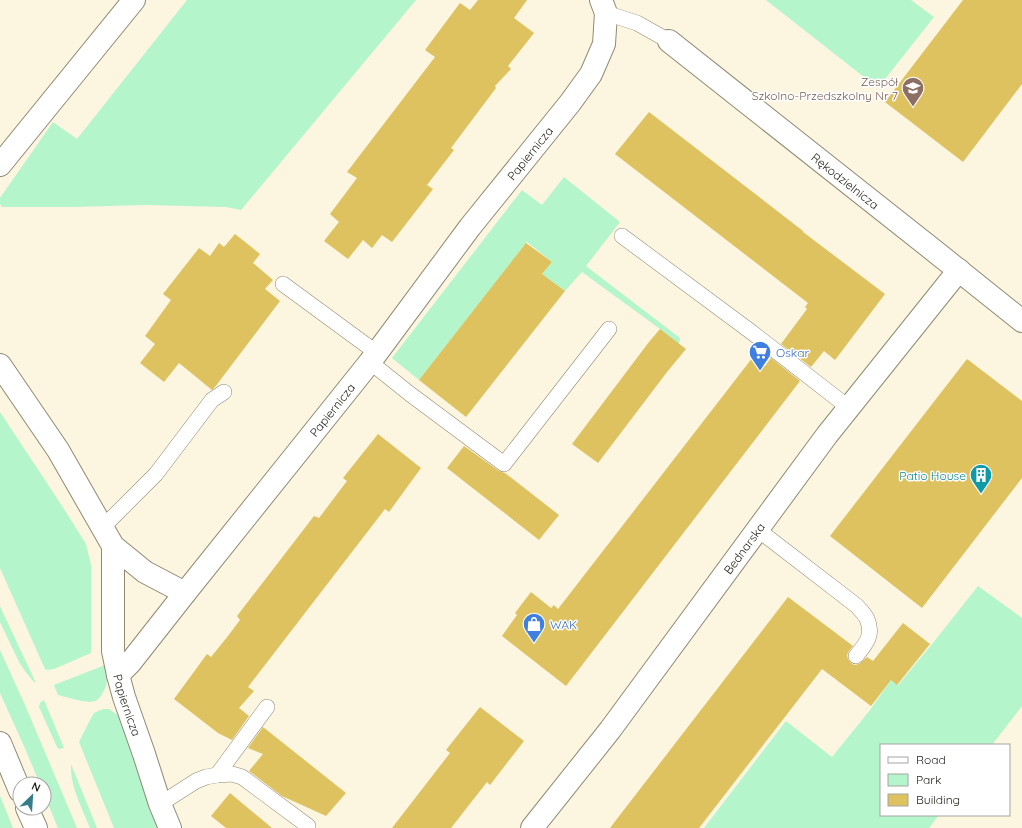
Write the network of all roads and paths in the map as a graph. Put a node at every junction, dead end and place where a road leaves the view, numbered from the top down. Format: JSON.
{"nodes":[{"id":1,"x":134,"y":0,"type":"edge"},
{"id":2,"x":603,"y":7,"type":"edge"},
{"id":3,"x":669,"y":41,"type":"joint"},
{"id":4,"x":0,"y":165,"type":"edge"},
{"id":5,"x":622,"y":236,"type":"dead end"},
{"id":6,"x":959,"y":270,"type":"junction"},
{"id":7,"x":283,"y":284,"type":"dead end"},
{"id":8,"x":1022,"y":321,"type":"edge"},
{"id":9,"x":609,"y":329,"type":"dead end"},
{"id":10,"x":374,"y":357,"type":"junction"},
{"id":11,"x":0,"y":365,"type":"edge"},
{"id":12,"x":224,"y":392,"type":"dead end"},
{"id":13,"x":848,"y":407,"type":"junction"},
{"id":14,"x":757,"y":529,"type":"junction"},
{"id":15,"x":108,"y":536,"type":"junction"},
{"id":16,"x":185,"y":593,"type":"junction"},
{"id":17,"x":856,"y":656,"type":"dead end"},
{"id":18,"x":118,"y":675,"type":"junction"},
{"id":19,"x":267,"y":707,"type":"dead end"},
{"id":20,"x":0,"y":743,"type":"edge"},
{"id":21,"x":217,"y":775,"type":"junction"},
{"id":22,"x":14,"y":776,"type":"edge"},
{"id":23,"x":160,"y":804,"type":"junction"},
{"id":24,"x":31,"y":816,"type":"edge"},
{"id":25,"x":308,"y":826,"type":"dead end"},
{"id":26,"x":36,"y":828,"type":"edge"},
{"id":27,"x":170,"y":828,"type":"edge"},
{"id":28,"x":532,"y":828,"type":"edge"}],
"edges":[{"from":1,"to":4,"type":"street"},
{"from":2,"to":3,"type":"lane"},
{"from":2,"to":10,"type":"street","name":"Papiernicza"},
{"from":3,"to":6,"type":"street","name":"Rękodzielnicza"},
{"from":5,"to":13,"type":"lane"},
{"from":6,"to":8,"type":"street","name":"Rękodzielnicza"},
{"from":6,"to":13,"type":"street","name":"Bednarska"},
{"from":7,"to":10,"type":"lane"},
{"from":9,"to":10,"type":"lane"},
{"from":10,"to":16,"type":"street","name":"Papiernicza"},
{"from":11,"to":15,"type":"street"},
{"from":12,"to":15,"type":"lane"},
{"from":13,"to":14,"type":"street","name":"Bednarska"},
{"from":14,"to":17,"type":"lane"},
{"from":14,"to":28,"type":"street","name":"Bednarska"},
{"from":15,"to":16,"type":"street"},
{"from":15,"to":18,"type":"street"},
{"from":16,"to":18,"type":"street","name":"Papiernicza"},
{"from":18,"to":23,"type":"street","name":"Papiernicza"},
{"from":19,"to":21,"type":"lane"},
{"from":20,"to":22,"type":"street"},
{"from":21,"to":23,"type":"lane"},
{"from":21,"to":25,"type":"lane"},
{"from":23,"to":27,"type":"street","name":"Papiernicza"},
{"from":24,"to":26,"type":"street"}]}
